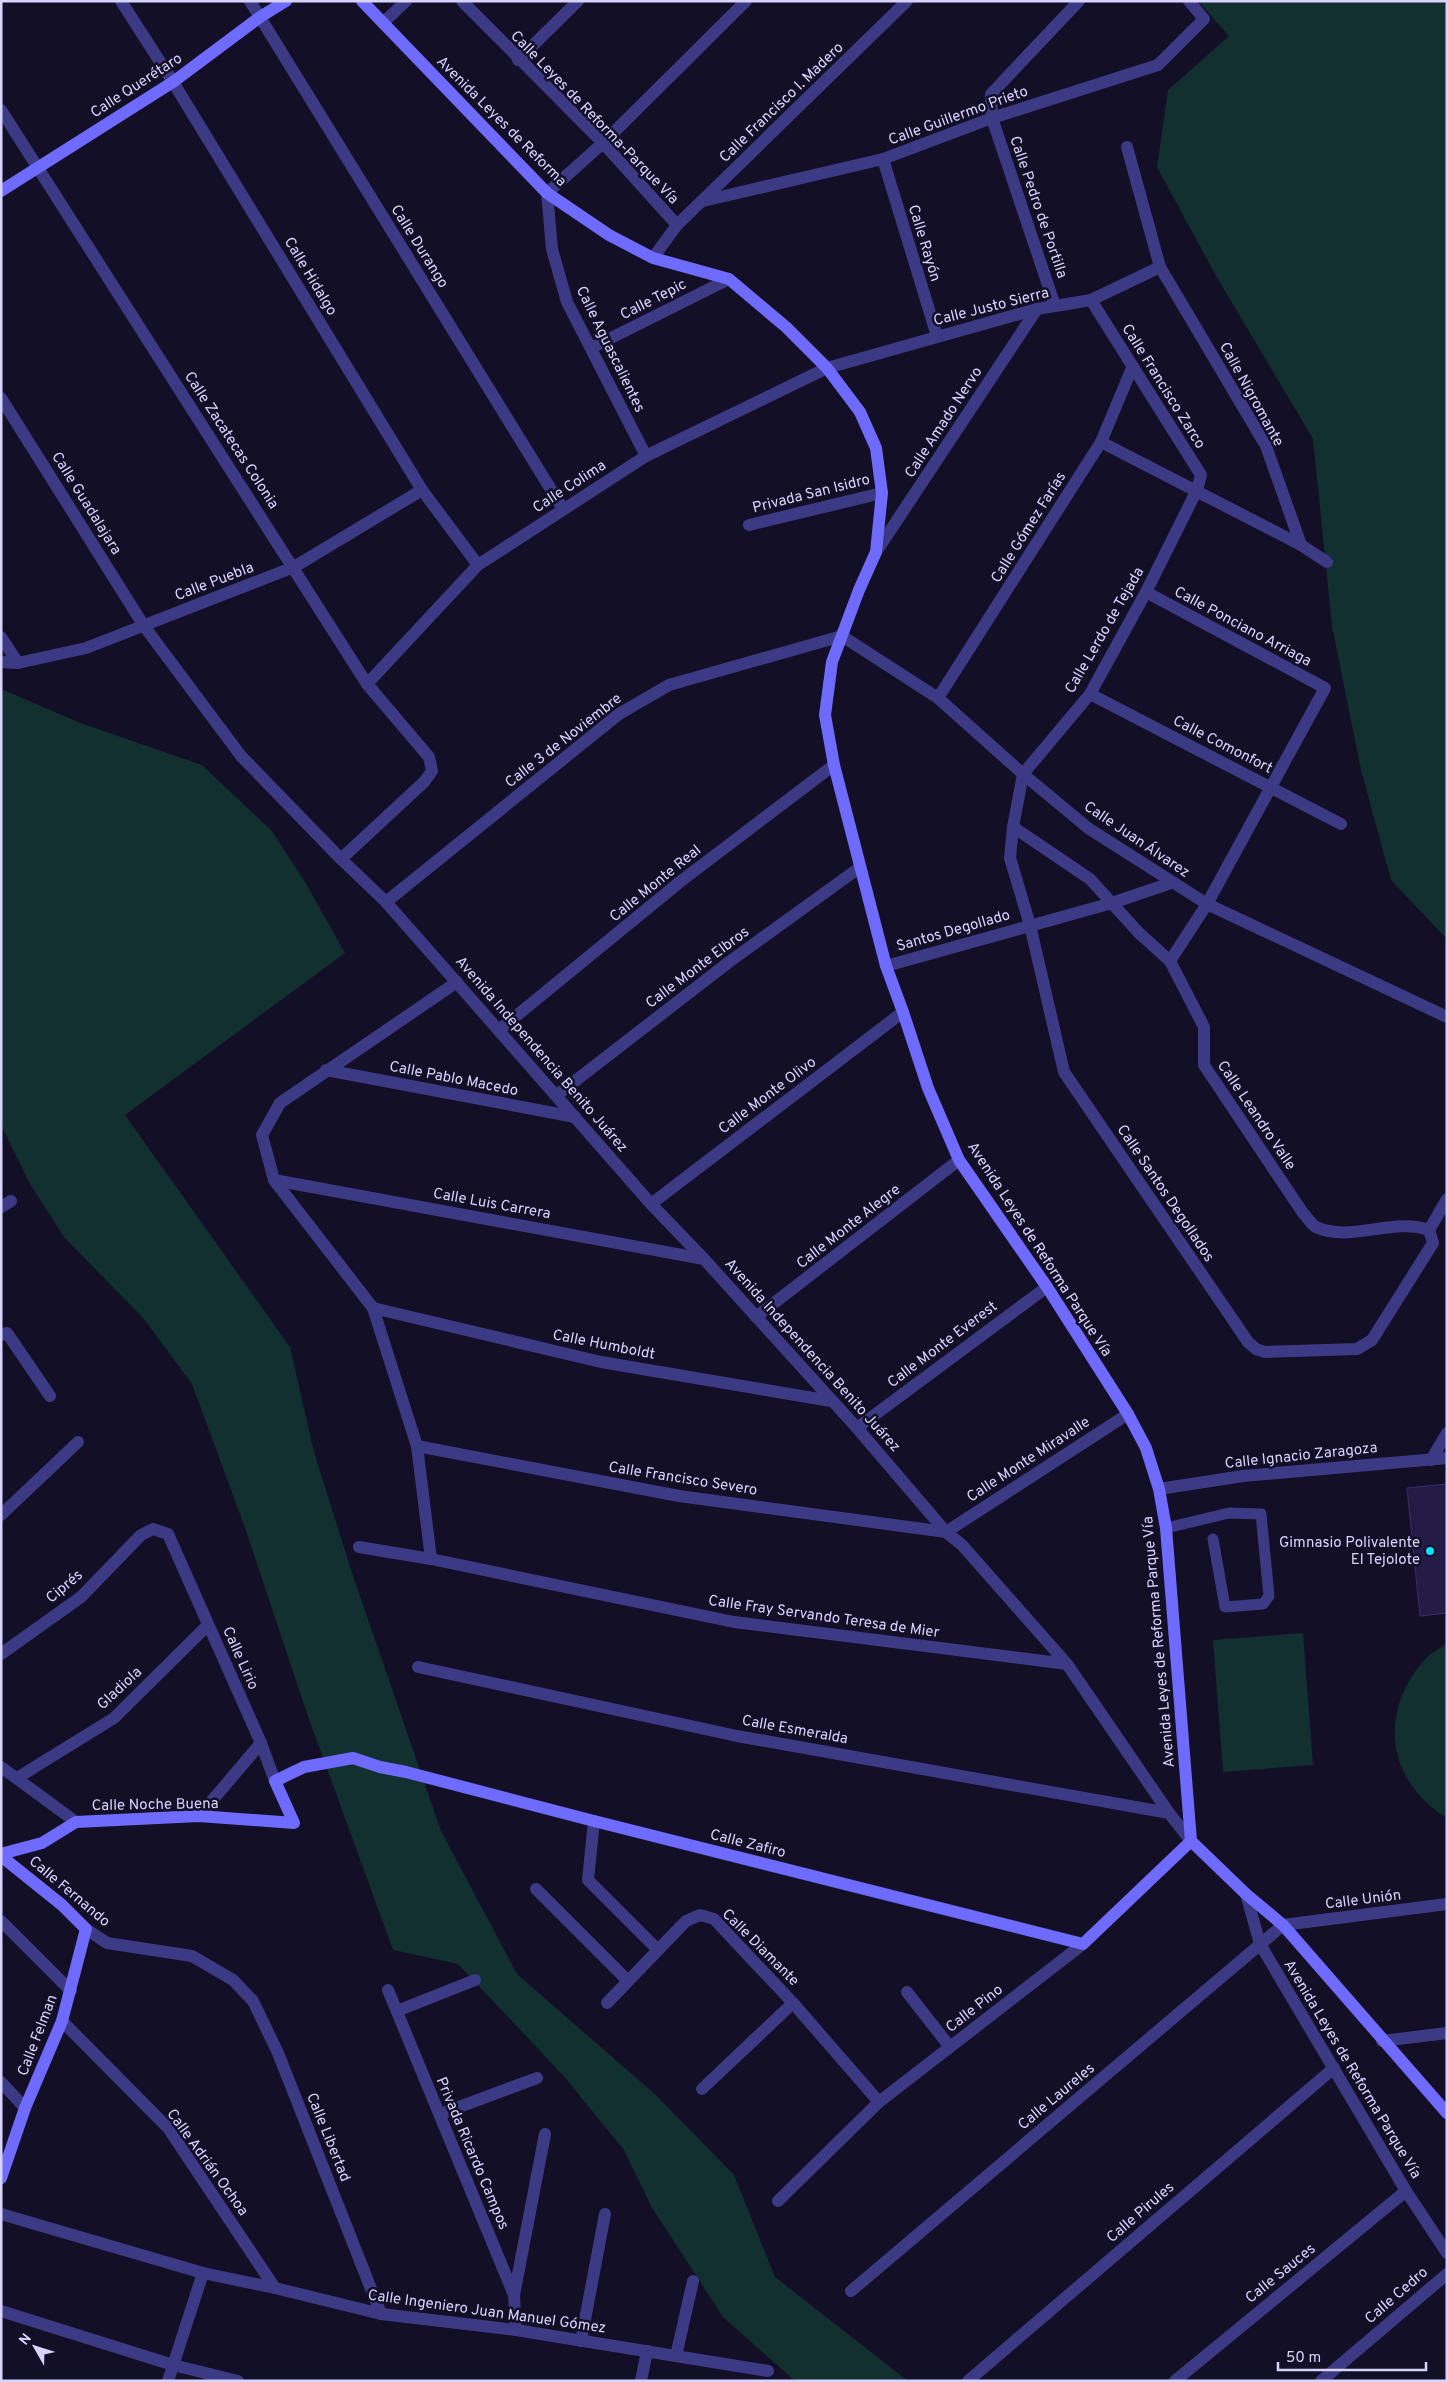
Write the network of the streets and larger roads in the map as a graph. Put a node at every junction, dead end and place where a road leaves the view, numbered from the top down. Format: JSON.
{"nodes":[{"id":1,"x":121,"y":1,"type":"edge"},
{"id":2,"x":250,"y":1,"type":"edge"},
{"id":3,"x":286,"y":1,"type":"edge"},
{"id":4,"x":362,"y":1,"type":"edge"},
{"id":5,"x":406,"y":1,"type":"edge"},
{"id":6,"x":462,"y":1,"type":"edge"},
{"id":7,"x":578,"y":1,"type":"edge"},
{"id":8,"x":746,"y":1,"type":"edge"},
{"id":9,"x":907,"y":1,"type":"edge"},
{"id":10,"x":1079,"y":1,"type":"edge"},
{"id":11,"x":1189,"y":1,"type":"edge"},
{"id":12,"x":260,"y":17,"type":"junction"},
{"id":13,"x":383,"y":23,"type":"junction"},
{"id":14,"x":518,"y":60,"type":"junction"},
{"id":15,"x":173,"y":82,"type":"junction"},
{"id":16,"x":1,"y":110,"type":"edge"},
{"id":17,"x":992,"y":118,"type":"junction"},
{"id":18,"x":602,"y":143,"type":"junction"},
{"id":19,"x":1127,"y":147,"type":"dead end"},
{"id":20,"x":883,"y":159,"type":"junction"},
{"id":21,"x":38,"y":168,"type":"junction"},
{"id":22,"x":1,"y":191,"type":"edge"},
{"id":23,"x":547,"y":193,"type":"junction"},
{"id":24,"x":702,"y":201,"type":"junction"},
{"id":25,"x":677,"y":225,"type":"junction"},
{"id":26,"x":653,"y":258,"type":"junction"},
{"id":27,"x":1160,"y":268,"type":"junction"},
{"id":28,"x":688,"y":269,"type":"joint"},
{"id":29,"x":729,"y":279,"type":"junction"},
{"id":30,"x":1092,"y":300,"type":"junction"},
{"id":31,"x":1055,"y":306,"type":"junction"},
{"id":32,"x":1037,"y":309,"type":"junction"},
{"id":33,"x":937,"y":336,"type":"junction"},
{"id":34,"x":591,"y":348,"type":"junction"},
{"id":35,"x":826,"y":368,"type":"junction"},
{"id":36,"x":1132,"y":368,"type":"junction"},
{"id":37,"x":1,"y":398,"type":"edge"},
{"id":38,"x":1101,"y":442,"type":"junction"},
{"id":39,"x":646,"y":456,"type":"junction"},
{"id":40,"x":422,"y":490,"type":"junction"},
{"id":41,"x":1198,"y":490,"type":"junction"},
{"id":42,"x":882,"y":493,"type":"junction"},
{"id":43,"x":563,"y":509,"type":"junction"},
{"id":44,"x":749,"y":525,"type":"dead end"},
{"id":45,"x":1300,"y":545,"type":"junction"},
{"id":46,"x":876,"y":552,"type":"junction"},
{"id":47,"x":1327,"y":562,"type":"dead end"},
{"id":48,"x":478,"y":565,"type":"junction"},
{"id":49,"x":294,"y":567,"type":"junction"},
{"id":50,"x":1146,"y":592,"type":"junction"},
{"id":51,"x":144,"y":626,"type":"junction"},
{"id":52,"x":842,"y":636,"type":"junction"},
{"id":53,"x":1,"y":637,"type":"edge"},
{"id":54,"x":1,"y":662,"type":"edge"},
{"id":55,"x":18,"y":664,"type":"junction"},
{"id":56,"x":367,"y":684,"type":"junction"},
{"id":57,"x":1090,"y":694,"type":"junction"},
{"id":58,"x":938,"y":698,"type":"junction"},
{"id":59,"x":834,"y":766,"type":"junction"},
{"id":60,"x":1023,"y":774,"type":"junction"},
{"id":61,"x":1270,"y":787,"type":"junction"},
{"id":62,"x":1341,"y":824,"type":"dead end"},
{"id":63,"x":1013,"y":827,"type":"junction"},
{"id":64,"x":341,"y":859,"type":"junction"},
{"id":65,"x":859,"y":868,"type":"junction"},
{"id":66,"x":1170,"y":882,"type":"junction"},
{"id":67,"x":386,"y":902,"type":"junction"},
{"id":68,"x":1112,"y":903,"type":"junction"},
{"id":69,"x":1206,"y":904,"type":"junction"},
{"id":70,"x":1030,"y":925,"type":"junction"},
{"id":71,"x":1170,"y":961,"type":"junction"},
{"id":72,"x":886,"y":966,"type":"junction"},
{"id":73,"x":457,"y":982,"type":"junction"},
{"id":74,"x":903,"y":1012,"type":"junction"},
{"id":75,"x":1447,"y":1017,"type":"edge"},
{"id":76,"x":499,"y":1030,"type":"junction"},
{"id":77,"x":326,"y":1070,"type":"junction"},
{"id":78,"x":557,"y":1096,"type":"junction"},
{"id":79,"x":575,"y":1117,"type":"junction"},
{"id":80,"x":959,"y":1160,"type":"junction"},
{"id":81,"x":274,"y":1180,"type":"junction"},
{"id":82,"x":1447,"y":1199,"type":"edge"},
{"id":83,"x":651,"y":1204,"type":"junction"},
{"id":84,"x":1429,"y":1230,"type":"junction"},
{"id":85,"x":704,"y":1259,"type":"junction"},
{"id":86,"x":1047,"y":1287,"type":"junction"},
{"id":87,"x":373,"y":1308,"type":"junction"},
{"id":88,"x":756,"y":1317,"type":"junction"},
{"id":89,"x":4,"y":1334,"type":"edge"},
{"id":90,"x":50,"y":1396,"type":"dead end"},
{"id":91,"x":831,"y":1401,"type":"junction"},
{"id":92,"x":1128,"y":1414,"type":"junction"},
{"id":93,"x":857,"y":1428,"type":"junction"},
{"id":94,"x":1447,"y":1433,"type":"edge"},
{"id":95,"x":78,"y":1442,"type":"dead end"},
{"id":96,"x":417,"y":1446,"type":"junction"},
{"id":97,"x":1447,"y":1458,"type":"edge"},
{"id":98,"x":1431,"y":1460,"type":"junction"},
{"id":99,"x":1160,"y":1489,"type":"junction"},
{"id":100,"x":1,"y":1515,"type":"edge"},
{"id":101,"x":946,"y":1532,"type":"junction"},
{"id":102,"x":141,"y":1535,"type":"joint"},
{"id":103,"x":359,"y":1547,"type":"dead end"},
{"id":104,"x":431,"y":1558,"type":"junction"},
{"id":105,"x":208,"y":1625,"type":"junction"},
{"id":106,"x":1,"y":1654,"type":"edge"},
{"id":107,"x":1067,"y":1664,"type":"junction"},
{"id":108,"x":418,"y":1667,"type":"dead end"},
{"id":109,"x":261,"y":1743,"type":"junction"},
{"id":110,"x":1,"y":1767,"type":"edge"},
{"id":111,"x":17,"y":1778,"type":"junction"},
{"id":112,"x":275,"y":1781,"type":"junction"},
{"id":113,"x":1169,"y":1812,"type":"junction"},
{"id":114,"x":199,"y":1816,"type":"junction"},
{"id":115,"x":594,"y":1821,"type":"junction"},
{"id":116,"x":76,"y":1822,"type":"junction"},
{"id":117,"x":294,"y":1823,"type":"joint"},
{"id":118,"x":1191,"y":1841,"type":"junction"},
{"id":119,"x":1,"y":1855,"type":"edge"},
{"id":120,"x":536,"y":1890,"type":"dead end"},
{"id":121,"x":1246,"y":1894,"type":"junction"},
{"id":122,"x":1447,"y":1904,"type":"edge"},
{"id":123,"x":1,"y":1921,"type":"edge"},
{"id":124,"x":1283,"y":1925,"type":"junction"},
{"id":125,"x":86,"y":1928,"type":"junction"},
{"id":126,"x":1083,"y":1944,"type":"junction"},
{"id":127,"x":1260,"y":1944,"type":"junction"},
{"id":128,"x":658,"y":1950,"type":"junction"},
{"id":129,"x":233,"y":1980,"type":"joint"},
{"id":130,"x":475,"y":1980,"type":"dead end"},
{"id":131,"x":628,"y":1981,"type":"junction"},
{"id":132,"x":388,"y":1990,"type":"dead end"},
{"id":133,"x":71,"y":1991,"type":"junction"},
{"id":134,"x":907,"y":1992,"type":"dead end"},
{"id":135,"x":793,"y":2002,"type":"junction"},
{"id":136,"x":607,"y":2003,"type":"dead end"},
{"id":137,"x":397,"y":2011,"type":"junction"},
{"id":138,"x":62,"y":2021,"type":"junction"},
{"id":139,"x":1447,"y":2033,"type":"edge"},
{"id":140,"x":1382,"y":2041,"type":"junction"},
{"id":141,"x":950,"y":2047,"type":"junction"},
{"id":142,"x":1334,"y":2068,"type":"junction"},
{"id":143,"x":537,"y":2078,"type":"dead end"},
{"id":144,"x":1,"y":2082,"type":"edge"},
{"id":145,"x":702,"y":2089,"type":"dead end"},
{"id":146,"x":879,"y":2102,"type":"junction"},
{"id":147,"x":25,"y":2108,"type":"junction"},
{"id":148,"x":1447,"y":2113,"type":"edge"},
{"id":149,"x":440,"y":2114,"type":"junction"},
{"id":150,"x":545,"y":2134,"type":"dead end"},
{"id":151,"x":1,"y":2178,"type":"edge"},
{"id":152,"x":1406,"y":2190,"type":"junction"},
{"id":153,"x":778,"y":2201,"type":"dead end"},
{"id":154,"x":1,"y":2214,"type":"edge"},
{"id":155,"x":605,"y":2214,"type":"dead end"},
{"id":156,"x":1447,"y":2253,"type":"edge"},
{"id":157,"x":203,"y":2273,"type":"junction"},
{"id":158,"x":1447,"y":2274,"type":"edge"},
{"id":159,"x":693,"y":2280,"type":"dead end"},
{"id":160,"x":275,"y":2288,"type":"junction"},
{"id":161,"x":851,"y":2291,"type":"dead end"},
{"id":162,"x":514,"y":2295,"type":"junction"},
{"id":163,"x":1,"y":2311,"type":"edge"},
{"id":164,"x":381,"y":2314,"type":"junction"},
{"id":165,"x":516,"y":2330,"type":"junction"},
{"id":166,"x":581,"y":2341,"type":"junction"},
{"id":167,"x":647,"y":2351,"type":"junction"},
{"id":168,"x":676,"y":2356,"type":"junction"},
{"id":169,"x":173,"y":2365,"type":"junction"},
{"id":170,"x":768,"y":2371,"type":"dead end"},
{"id":171,"x":168,"y":2381,"type":"edge"},
{"id":172,"x":238,"y":2381,"type":"edge"},
{"id":173,"x":641,"y":2381,"type":"edge"},
{"id":174,"x":968,"y":2381,"type":"edge"},
{"id":175,"x":1175,"y":2381,"type":"edge"},
{"id":176,"x":1321,"y":2381,"type":"edge"}],
"edges":[{"from":1,"to":15,"type":"street","name":"Calle Hidalgo"},
{"from":2,"to":12,"type":"street","name":"Calle Durango"},
{"from":3,"to":12,"type":"street","name":"Calle Querétaro"},
{"from":4,"to":13,"type":"street","name":"Avenida Leyes de Reforma"},
{"from":5,"to":13,"type":"street"},
{"from":6,"to":14,"type":"street","name":"Calle Leyes de Reforma-Parque Vía"},
{"from":7,"to":14,"type":"street"},
{"from":8,"to":18,"type":"street"},
{"from":9,"to":24,"type":"street","name":"Calle Francisco I. Madero"},
{"from":10,"to":17,"type":"street","name":"Calle Pedro de Portilla"},
{"from":11,"to":17,"type":"street","name":"Calle Guillermo Prieto"},
{"from":12,"to":15,"type":"street","name":"Calle Querétaro"},
{"from":12,"to":43,"type":"street","name":"Calle Durango"},
{"from":13,"to":23,"type":"street","name":"Avenida Leyes de Reforma"},
{"from":14,"to":18,"type":"street","name":"Calle Leyes de Reforma-Parque Vía"},
{"from":15,"to":21,"type":"street","name":"Calle Querétaro"},
{"from":15,"to":40,"type":"street","name":"Calle Hidalgo"},
{"from":16,"to":21,"type":"street","name":"Calle Zacatecas Colonia"},
{"from":17,"to":20,"type":"street","name":"Calle Guillermo Prieto"},
{"from":17,"to":31,"type":"street","name":"Calle Pedro de Portilla"},
{"from":18,"to":23,"type":"street"},
{"from":18,"to":25,"type":"street","name":"Calle Leyes de Reforma-Parque Vía"},
{"from":19,"to":27,"type":"street","name":"Calle Nigromante"},
{"from":20,"to":24,"type":"street","name":"Calle Guillermo Prieto"},
{"from":20,"to":33,"type":"street","name":"Calle Rayón"},
{"from":21,"to":22,"type":"street","name":"Calle Querétaro"},
{"from":21,"to":49,"type":"street","name":"Calle Zacatecas Colonia"},
{"from":23,"to":26,"type":"street","name":"Avenida Leyes de Reforma"},
{"from":23,"to":34,"type":"street","name":"Calle Aguascalientes"},
{"from":24,"to":25,"type":"street","name":"Calle Francisco I. Madero"},
{"from":25,"to":26,"type":"street","name":"Calle Leyes de Reforma-Parque Vía"},
{"from":26,"to":28,"type":"street","name":"Avenida Leyes de Reforma"},
{"from":27,"to":30,"type":"street","name":"Calle Justo Sierra"},
{"from":27,"to":45,"type":"street","name":"Calle Nigromante"},
{"from":28,"to":29,"type":"street","name":"Avenida Leyes de Reforma Parque Vía"},
{"from":29,"to":34,"type":"street","name":"Calle Tepic"},
{"from":29,"to":35,"type":"street","name":"Avenida Leyes de Reforma Parque Vía"},
{"from":30,"to":31,"type":"street","name":"Calle Justo Sierra"},
{"from":30,"to":36,"type":"street","name":"Calle Francisco Zarco"},
{"from":31,"to":32,"type":"street","name":"Calle Justo Sierra"},
{"from":32,"to":33,"type":"street","name":"Calle Justo Sierra"},
{"from":32,"to":46,"type":"street","name":"Calle Amado Nervo"},
{"from":33,"to":35,"type":"street","name":"Calle Justo Sierra"},
{"from":34,"to":39,"type":"street","name":"Calle Aguascalientes"},
{"from":35,"to":39,"type":"street","name":"Calle Colima"},
{"from":35,"to":42,"type":"street","name":"Avenida Leyes de Reforma Parque Vía"},
{"from":36,"to":38,"type":"street","name":"Calle Gómez Farías"},
{"from":36,"to":41,"type":"street","name":"Calle Francisco Zarco"},
{"from":37,"to":51,"type":"street","name":"Calle Guadalajara"},
{"from":38,"to":41,"type":"street"},
{"from":38,"to":58,"type":"street","name":"Calle Gómez Farías"},
{"from":39,"to":43,"type":"street","name":"Calle Colima"},
{"from":40,"to":48,"type":"street","name":"Calle Hidalgo"},
{"from":40,"to":49,"type":"street","name":"Calle Puebla"},
{"from":41,"to":45,"type":"street"},
{"from":41,"to":50,"type":"street","name":"Calle Lerdo de Tejada"},
{"from":42,"to":44,"type":"street","name":"Privada San Isidro"},
{"from":42,"to":46,"type":"street","name":"Avenida Leyes de Reforma Parque Vía"},
{"from":43,"to":48,"type":"street","name":"Calle Colima"},
{"from":45,"to":47,"type":"street"},
{"from":46,"to":52,"type":"street","name":"Avenida Leyes de Reforma Parque Vía"},
{"from":48,"to":56,"type":"street","name":"Calle Colima"},
{"from":49,"to":51,"type":"street","name":"Calle Puebla"},
{"from":49,"to":56,"type":"street","name":"Calle Zacatecas Colonia"},
{"from":50,"to":57,"type":"street","name":"Calle Lerdo de Tejada"},
{"from":50,"to":61,"type":"street","name":"Calle Ponciano Arriaga"},
{"from":51,"to":55,"type":"street","name":"Calle Puebla"},
{"from":51,"to":64,"type":"street","name":"Avenida Independencia Benito Juárez"},
{"from":52,"to":58,"type":"street","name":"Calle Juan Álvarez"},
{"from":52,"to":59,"type":"street","name":"Avenida Leyes de Reforma Parque Vía"},
{"from":52,"to":67,"type":"street","name":"Calle 3 de Noviembre"},
{"from":53,"to":55,"type":"street"},
{"from":54,"to":55,"type":"street","name":"Calle Puebla"},
{"from":56,"to":64,"type":"street","name":"Calle Zacatecas Colonia"},
{"from":57,"to":60,"type":"street","name":"Calle Lerdo de Tejada"},
{"from":57,"to":61,"type":"street","name":"Calle Comonfort"},
{"from":58,"to":60,"type":"street","name":"Calle Juan Álvarez"},
{"from":59,"to":65,"type":"street","name":"Avenida Leyes de Reforma Parque Vía"},
{"from":59,"to":76,"type":"street","name":"Calle Monte Real"},
{"from":60,"to":63,"type":"street","name":"Calle Santos Degollados"},
{"from":60,"to":66,"type":"street","name":"Calle Juan Álvarez"},
{"from":61,"to":62,"type":"street","name":"Calle Comonfort"},
{"from":61,"to":69,"type":"street"},
{"from":63,"to":68,"type":"street","name":"Calle Leandro Valle"},
{"from":63,"to":70,"type":"street","name":"Calle Santos Degollados"},
{"from":64,"to":67,"type":"street","name":"Avenida Independencia Benito Juárez"},
{"from":65,"to":72,"type":"street","name":"Avenida Leyes de Reforma Parque Vía"},
{"from":65,"to":78,"type":"street","name":"Calle Monte Elbros"},
{"from":66,"to":68,"type":"street","name":"Santos Degollado"},
{"from":66,"to":69,"type":"street","name":"Calle Juan Álvarez"},
{"from":67,"to":73,"type":"street","name":"Avenida Independencia Benito Juárez"},
{"from":68,"to":70,"type":"street","name":"Santos Degollado"},
{"from":68,"to":71,"type":"street","name":"Calle Leandro Valle"},
{"from":69,"to":71,"type":"street"},
{"from":69,"to":75,"type":"street","name":"Calle Juan Álvarez"},
{"from":70,"to":72,"type":"street","name":"Santos Degollado"},
{"from":70,"to":84,"type":"street","name":"Calle Santos Degollados"},
{"from":71,"to":84,"type":"street","name":"Calle Leandro Valle"},
{"from":72,"to":74,"type":"street","name":"Avenida Leyes de Reforma Parque Vía"},
{"from":73,"to":76,"type":"street","name":"Avenida Independencia Benito Juárez"},
{"from":73,"to":77,"type":"street"},
{"from":74,"to":80,"type":"street","name":"Avenida Leyes de Reforma Parque Vía"},
{"from":74,"to":83,"type":"street","name":"Calle Monte Olivo"},
{"from":76,"to":78,"type":"street","name":"Avenida Independencia Benito Juárez"},
{"from":77,"to":79,"type":"street","name":"Calle Pablo Macedo"},
{"from":77,"to":81,"type":"street"},
{"from":78,"to":79,"type":"street","name":"Avenida Independencia Benito Juárez"},
{"from":79,"to":83,"type":"street","name":"Avenida Independencia Benito Juárez"},
{"from":80,"to":86,"type":"street","name":"Avenida Leyes de Reforma Parque Vía"},
{"from":80,"to":88,"type":"street","name":"Calle Monte Alegre"},
{"from":81,"to":85,"type":"street","name":"Calle Luis Carrera"},
{"from":81,"to":87,"type":"street"},
{"from":82,"to":84,"type":"street","name":"Calle Santos Degollados"},
{"from":83,"to":85,"type":"street","name":"Avenida Independencia Benito Juárez"},
{"from":85,"to":88,"type":"street","name":"Avenida Independencia Benito Juárez"},
{"from":86,"to":92,"type":"street","name":"Avenida Leyes de Reforma Parque Vía"},
{"from":86,"to":93,"type":"street","name":"Calle Monte Everest"},
{"from":87,"to":91,"type":"street","name":"Calle Humboldt"},
{"from":87,"to":96,"type":"street"},
{"from":88,"to":91,"type":"street","name":"Avenida Independencia Benito Juárez"},
{"from":89,"to":90,"type":"street"},
{"from":91,"to":93,"type":"street","name":"Avenida Independencia Benito Juárez"},
{"from":92,"to":99,"type":"street","name":"Avenida Leyes de Reforma Parque Vía"},
{"from":92,"to":101,"type":"street","name":"Calle Monte Miravalle"},
{"from":93,"to":101,"type":"street","name":"Avenida Independencia Benito Juárez"},
{"from":94,"to":98,"type":"street"},
{"from":95,"to":100,"type":"street"},
{"from":96,"to":101,"type":"street","name":"Calle Francisco Severo"},
{"from":96,"to":104,"type":"street"},
{"from":97,"to":98,"type":"street","name":"Calle Ignacio Zaragoza"},
{"from":98,"to":99,"type":"street","name":"Calle Ignacio Zaragoza"},
{"from":99,"to":118,"type":"street","name":"Avenida Leyes de Reforma Parque Vía"},
{"from":101,"to":107,"type":"street","name":"Avenida Independencia Benito Juárez"},
{"from":102,"to":105,"type":"street","name":"Calle Lirio"},
{"from":102,"to":106,"type":"street","name":"Ciprés"},
{"from":103,"to":104,"type":"street","name":"Calle Fray Servando Teresa de Mier"},
{"from":104,"to":107,"type":"street","name":"Calle Fray Servando Teresa de Mier"},
{"from":105,"to":109,"type":"street","name":"Calle Lirio"},
{"from":105,"to":111,"type":"street","name":"Gladiola"},
{"from":107,"to":113,"type":"street","name":"Avenida Independencia Benito Juárez"},
{"from":108,"to":113,"type":"street","name":"Calle Esmeralda"},
{"from":109,"to":112,"type":"street","name":"Calle Lirio"},
{"from":109,"to":114,"type":"street"},
{"from":110,"to":111,"type":"street"},
{"from":111,"to":116,"type":"street"},
{"from":112,"to":115,"type":"street","name":"Calle Zafiro"},
{"from":112,"to":117,"type":"street","name":"Calle Lirio"},
{"from":113,"to":118,"type":"street","name":"Avenida Independencia Benito Juárez"},
{"from":114,"to":116,"type":"street","name":"Calle Noche Buena"},
{"from":114,"to":117,"type":"street","name":"Calle Noche Buena"},
{"from":115,"to":126,"type":"street","name":"Calle Zafiro"},
{"from":115,"to":128,"type":"street"},
{"from":116,"to":119,"type":"street"},
{"from":118,"to":121,"type":"street","name":"Avenida Independencia Benito Juárez"},
{"from":118,"to":126,"type":"street","name":"Calle Pino"},
{"from":119,"to":125,"type":"street","name":"Calle Fernando"},
{"from":120,"to":131,"type":"street"},
{"from":121,"to":124,"type":"street","name":"Avenida Independencia Benito Juárez"},
{"from":121,"to":127,"type":"street","name":"Avenida Leyes de Reforma Parque Vía"},
{"from":122,"to":124,"type":"street","name":"Calle Unión"},
{"from":123,"to":133,"type":"street"},
{"from":124,"to":127,"type":"street","name":"Calle Laureles"},
{"from":124,"to":140,"type":"street","name":"Avenida Independencia Benito Juárez"},
{"from":125,"to":129,"type":"street","name":"Calle Fernando"},
{"from":125,"to":133,"type":"street","name":"Calle Felman"},
{"from":126,"to":141,"type":"street","name":"Calle Pino"},
{"from":127,"to":142,"type":"street","name":"Avenida Leyes de Reforma Parque Vía"},
{"from":127,"to":161,"type":"street","name":"Calle Laureles"},
{"from":128,"to":131,"type":"street","name":"Calle Diamante"},
{"from":128,"to":135,"type":"street","name":"Calle Diamante"},
{"from":129,"to":164,"type":"street","name":"Calle Libertad"},
{"from":130,"to":137,"type":"street"},
{"from":131,"to":136,"type":"street","name":"Calle Diamante"},
{"from":132,"to":137,"type":"street","name":"Privada Ricardo Campos"},
{"from":133,"to":138,"type":"street","name":"Calle Felman"},
{"from":134,"to":141,"type":"street"},
{"from":135,"to":145,"type":"street","name":"Calle Diamante"},
{"from":135,"to":146,"type":"street","name":"Calle Diamante"},
{"from":137,"to":149,"type":"street","name":"Privada Ricardo Campos"},
{"from":138,"to":147,"type":"street","name":"Calle Felman"},
{"from":138,"to":160,"type":"street","name":"Calle Adrián Ochoa"},
{"from":139,"to":140,"type":"street"},
{"from":140,"to":148,"type":"street","name":"Avenida Independencia Benito Juárez"},
{"from":141,"to":146,"type":"street","name":"Calle Pino"},
{"from":142,"to":152,"type":"street","name":"Avenida Leyes de Reforma Parque Vía"},
{"from":142,"to":174,"type":"street","name":"Calle Pirules"},
{"from":143,"to":149,"type":"street"},
{"from":144,"to":147,"type":"street"},
{"from":146,"to":153,"type":"street","name":"Calle Pino"},
{"from":147,"to":151,"type":"street","name":"Calle Felman"},
{"from":149,"to":162,"type":"street","name":"Privada Ricardo Campos"},
{"from":150,"to":162,"type":"street"},
{"from":152,"to":156,"type":"street","name":"Avenida Leyes de Reforma Parque Vía"},
{"from":152,"to":175,"type":"street","name":"Calle Sauces"},
{"from":154,"to":157,"type":"street","name":"Calle Ingeniero Juan Manuel Gómez"},
{"from":155,"to":166,"type":"street"},
{"from":157,"to":160,"type":"street","name":"Calle Ingeniero Juan Manuel Gómez"},
{"from":157,"to":169,"type":"street"},
{"from":158,"to":176,"type":"street","name":"Calle Cedro"},
{"from":159,"to":168,"type":"street"},
{"from":160,"to":164,"type":"street","name":"Calle Ingeniero Juan Manuel Gómez"},
{"from":162,"to":165,"type":"street","name":"Privada Ricardo Campos"},
{"from":163,"to":169,"type":"street"},
{"from":164,"to":165,"type":"street","name":"Calle Ingeniero Juan Manuel Gómez"},
{"from":165,"to":166,"type":"street","name":"Calle Ingeniero Juan Manuel Gómez"},
{"from":166,"to":167,"type":"street","name":"Calle Ingeniero Juan Manuel Gómez"},
{"from":167,"to":168,"type":"street","name":"Calle Ingeniero Juan Manuel Gómez"},
{"from":167,"to":173,"type":"street"},
{"from":168,"to":170,"type":"street","name":"Calle Ingeniero Juan Manuel Gómez"},
{"from":169,"to":171,"type":"street"},
{"from":169,"to":172,"type":"street"}]}
